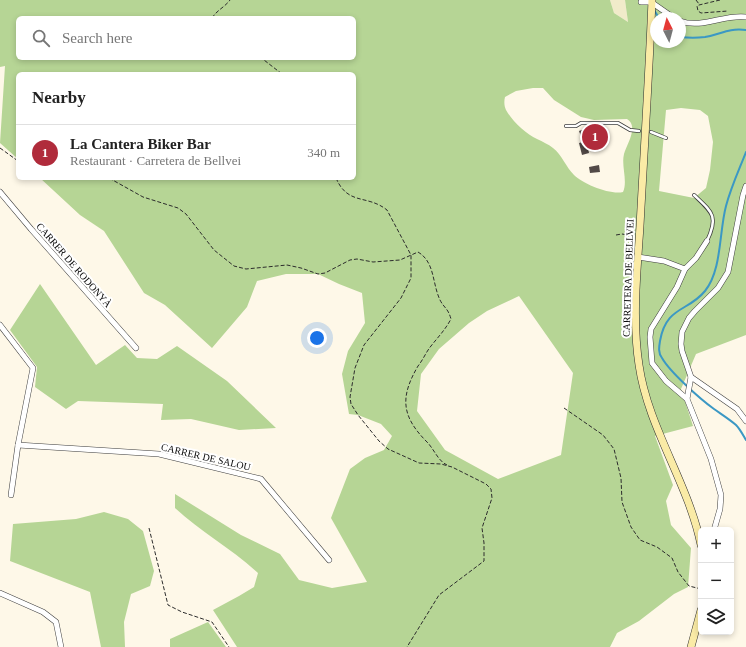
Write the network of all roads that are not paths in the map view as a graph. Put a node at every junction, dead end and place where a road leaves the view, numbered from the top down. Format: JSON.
{"nodes":[{"id":1,"x":652,"y":1,"type":"edge"},
{"id":2,"x":641,"y":2,"type":"dead end"},
{"id":3,"x":666,"y":12,"type":"edge"},
{"id":4,"x":744,"y":17,"type":"edge"},
{"id":5,"x":686,"y":23,"type":"edge"},
{"id":6,"x":566,"y":126,"type":"dead end"},
{"id":7,"x":639,"y":131,"type":"dead end"},
{"id":8,"x":651,"y":132,"type":"dead end"},
{"id":9,"x":666,"y":138,"type":"dead end"},
{"id":10,"x":746,"y":186,"type":"edge"},
{"id":11,"x":0,"y":192,"type":"edge"},
{"id":12,"x":694,"y":195,"type":"dead end"},
{"id":13,"x":707,"y":241,"type":"joint"},
{"id":14,"x":638,"y":257,"type":"junction"},
{"id":15,"x":685,"y":269,"type":"junction"},
{"id":16,"x":0,"y":325,"type":"edge"},
{"id":17,"x":136,"y":348,"type":"dead end"},
{"id":18,"x":691,"y":377,"type":"junction"},
{"id":19,"x":687,"y":399,"type":"junction"},
{"id":20,"x":746,"y":421,"type":"edge"},
{"id":21,"x":18,"y":445,"type":"junction"},
{"id":22,"x":11,"y":495,"type":"dead end"},
{"id":23,"x":715,"y":527,"type":"edge"},
{"id":24,"x":698,"y":531,"type":"edge"},
{"id":25,"x":329,"y":560,"type":"dead end"},
{"id":26,"x":0,"y":594,"type":"edge"},
{"id":27,"x":698,"y":621,"type":"edge"},
{"id":28,"x":61,"y":647,"type":"edge"},
{"id":29,"x":691,"y":647,"type":"edge"}],
"edges":[{"from":1,"to":2,"type":"street"},
{"from":1,"to":3,"type":"street"},
{"from":1,"to":14,"type":"main road","name":"CARRETERA DE BELLVEI"},
{"from":4,"to":5,"type":"street"},
{"from":6,"to":7,"type":"lane"},
{"from":8,"to":9,"type":"lane"},
{"from":10,"to":18,"type":"street"},
{"from":11,"to":17,"type":"street","name":"CARRER DE RODONYÀ"},
{"from":12,"to":13,"type":"lane"},
{"from":13,"to":15,"type":"street"},
{"from":14,"to":15,"type":"street"},
{"from":14,"to":24,"type":"main road","name":"CARRETERA DE BELLVEI"},
{"from":15,"to":19,"type":"street"},
{"from":16,"to":21,"type":"street"},
{"from":18,"to":19,"type":"street"},
{"from":18,"to":20,"type":"street"},
{"from":19,"to":23,"type":"street"},
{"from":21,"to":22,"type":"street"},
{"from":21,"to":25,"type":"street","name":"CARRER DE SALOU"},
{"from":26,"to":28,"type":"street"},
{"from":27,"to":29,"type":"main road"}]}
